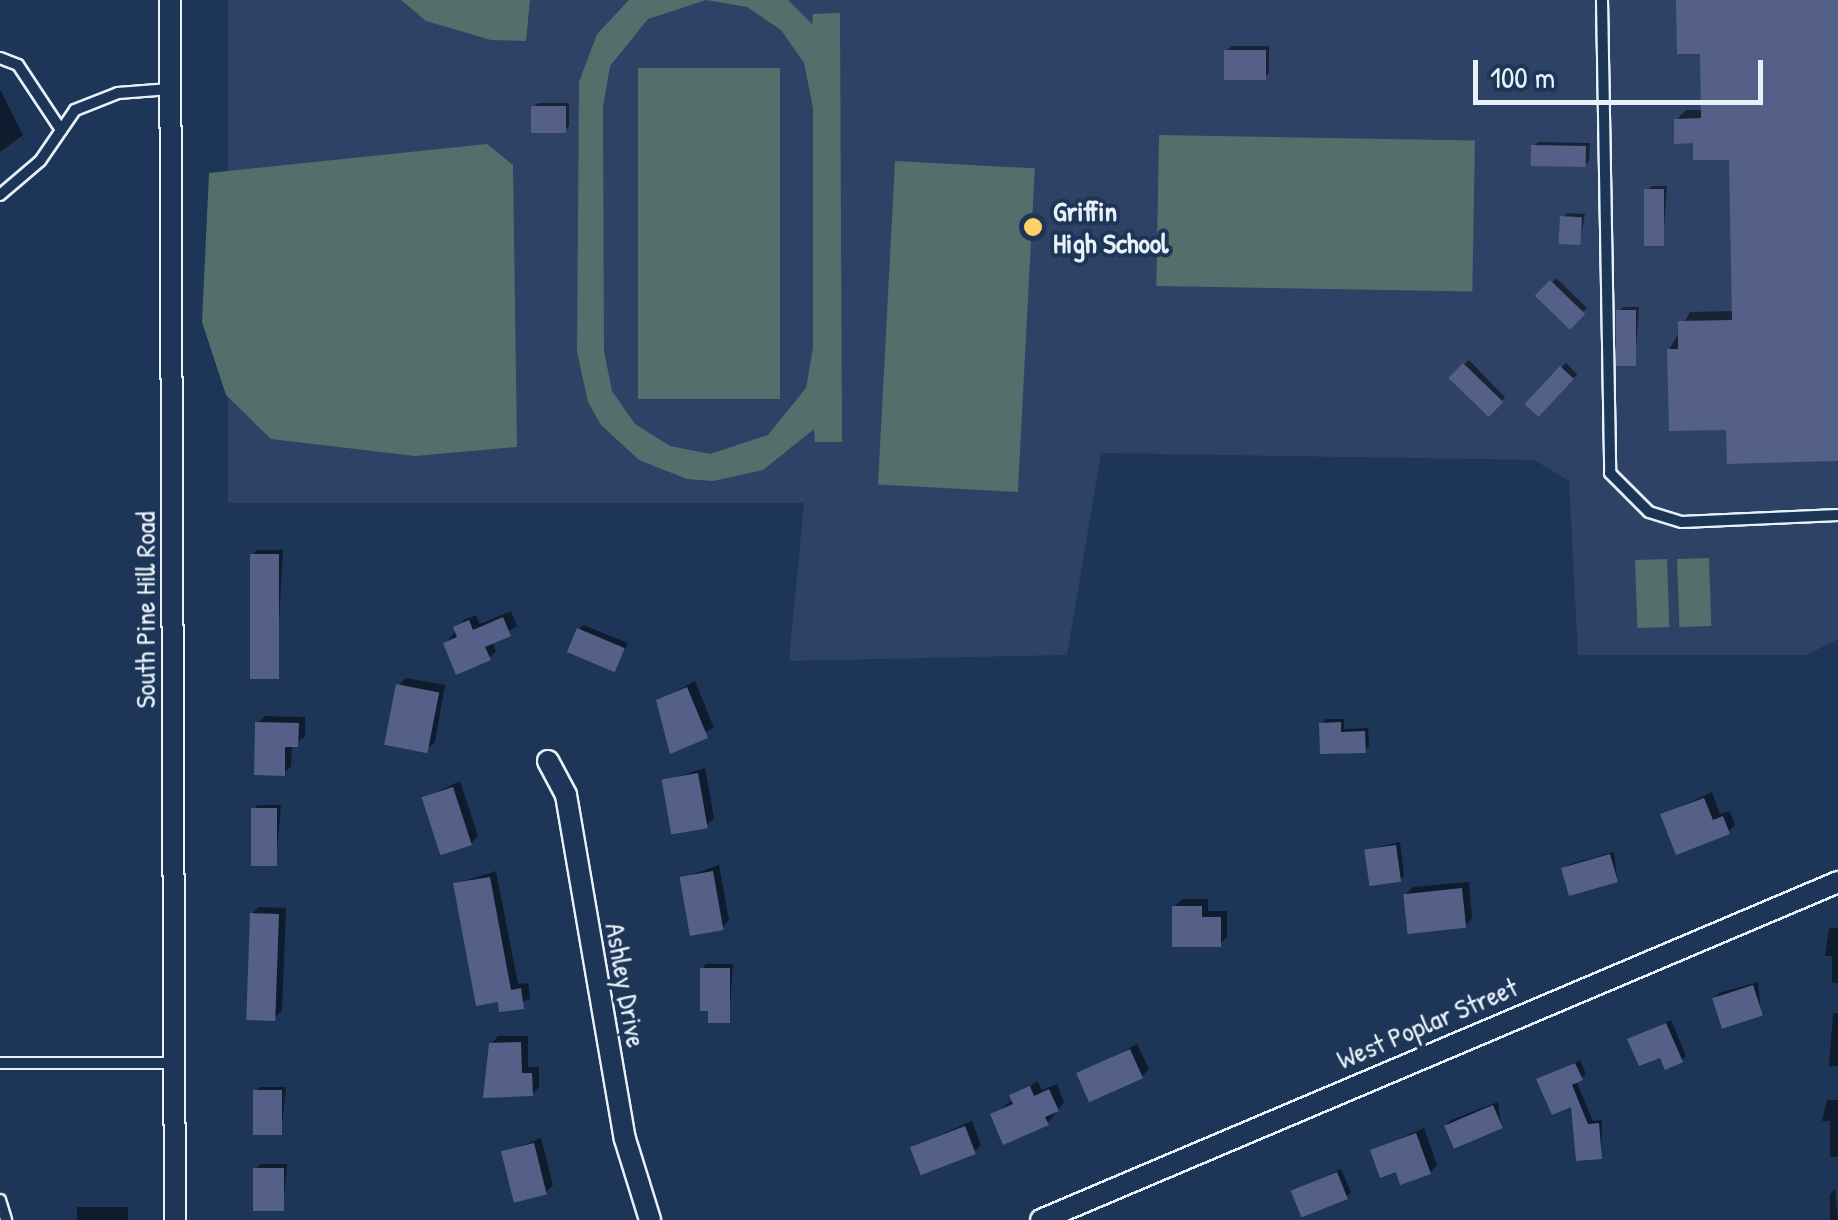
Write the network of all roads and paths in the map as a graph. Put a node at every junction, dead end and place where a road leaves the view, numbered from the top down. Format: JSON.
{"nodes":[{"id":1,"x":170,"y":0,"type":"edge"},
{"id":2,"x":1602,"y":0,"type":"edge"},
{"id":3,"x":0,"y":58,"type":"edge"},
{"id":4,"x":170,"y":89,"type":"junction"},
{"id":5,"x":61,"y":130,"type":"junction"},
{"id":6,"x":0,"y":195,"type":"edge"},
{"id":7,"x":1838,"y":514,"type":"edge"},
{"id":8,"x":548,"y":760,"type":"dead end"},
{"id":9,"x":1838,"y":882,"type":"edge"},
{"id":10,"x":174,"y":1062,"type":"junction"},
{"id":11,"x":0,"y":1064,"type":"edge"},
{"id":12,"x":0,"y":1200,"type":"edge"},
{"id":13,"x":6,"y":1220,"type":"edge"},
{"id":14,"x":174,"y":1220,"type":"edge"},
{"id":15,"x":650,"y":1220,"type":"edge"},
{"id":16,"x":1041,"y":1220,"type":"edge"}],
"edges":[{"from":1,"to":4,"type":"street","name":"South Pine Hill Road"},
{"from":2,"to":7,"type":"lane"},
{"from":3,"to":5,"type":"lane"},
{"from":4,"to":5,"type":"lane"},
{"from":4,"to":10,"type":"street","name":"South Pine Hill Road"},
{"from":5,"to":6,"type":"lane"},
{"from":8,"to":15,"type":"street","name":"Ashley Drive"},
{"from":9,"to":16,"type":"street","name":"West Poplar Street"},
{"from":10,"to":11,"type":"lane"},
{"from":10,"to":14,"type":"street","name":"South Pine Hill Road"},
{"from":12,"to":13,"type":"lane"}]}
